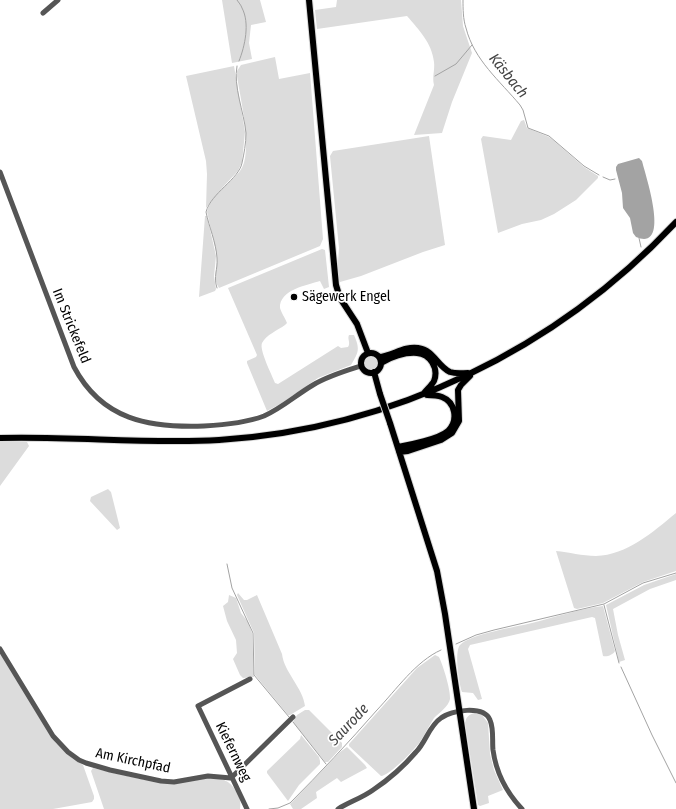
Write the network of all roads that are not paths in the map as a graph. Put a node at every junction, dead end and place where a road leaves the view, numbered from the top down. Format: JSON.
{"nodes":[{"id":1,"x":58,"y":0,"type":"edge"},
{"id":2,"x":310,"y":0,"type":"edge"},
{"id":3,"x":43,"y":13,"type":"dead end"},
{"id":4,"x":0,"y":172,"type":"edge"},
{"id":5,"x":676,"y":222,"type":"edge"},
{"id":6,"x":368,"y":353,"type":"junction"},
{"id":7,"x":380,"y":360,"type":"junction"},
{"id":8,"x":361,"y":366,"type":"junction"},
{"id":9,"x":374,"y":372,"type":"junction"},
{"id":10,"x":472,"y":373,"type":"junction"},
{"id":11,"x":423,"y":394,"type":"junction"},
{"id":12,"x":0,"y":438,"type":"edge"},
{"id":13,"x":399,"y":449,"type":"junction"},
{"id":14,"x":413,"y":450,"type":"junction"},
{"id":15,"x":405,"y":469,"type":"junction"},
{"id":16,"x":0,"y":649,"type":"edge"},
{"id":17,"x":250,"y":679,"type":"dead end"},
{"id":18,"x":460,"y":712,"type":"junction"},
{"id":19,"x":293,"y":717,"type":"dead end"},
{"id":20,"x":231,"y":778,"type":"junction"},
{"id":21,"x":247,"y":809,"type":"edge"},
{"id":22,"x":338,"y":809,"type":"edge"},
{"id":23,"x":474,"y":809,"type":"edge"},
{"id":24,"x":522,"y":809,"type":"edge"}],
"edges":[{"from":1,"to":3,"type":"street"},
{"from":2,"to":6,"type":"main road"},
{"from":4,"to":8,"type":"street","name":"Im Strickefeld"},
{"from":5,"to":10,"type":"main road"},
{"from":6,"to":7,"type":"main road"},
{"from":6,"to":8,"type":"main road"},
{"from":7,"to":9,"type":"main road"},
{"from":7,"to":10,"type":"main road"},
{"from":7,"to":11,"type":"main road"},
{"from":8,"to":9,"type":"main road"},
{"from":9,"to":13,"type":"main road","bridge":true},
{"from":10,"to":11,"type":"main road"},
{"from":10,"to":14,"type":"main road"},
{"from":11,"to":12,"type":"main road"},
{"from":11,"to":13,"type":"main road"},
{"from":13,"to":14,"type":"main road"},
{"from":13,"to":15,"type":"main road"},
{"from":14,"to":15,"type":"main road"},
{"from":15,"to":18,"type":"main road"},
{"from":16,"to":20,"type":"street","name":"Am Kirchpfad"},
{"from":17,"to":20,"type":"street","name":"Kiefernweg"},
{"from":18,"to":22,"type":"street"},
{"from":18,"to":23,"type":"main road"},
{"from":18,"to":24,"type":"street"},
{"from":19,"to":20,"type":"street"},
{"from":20,"to":21,"type":"street","name":"Kiefernweg"}]}
